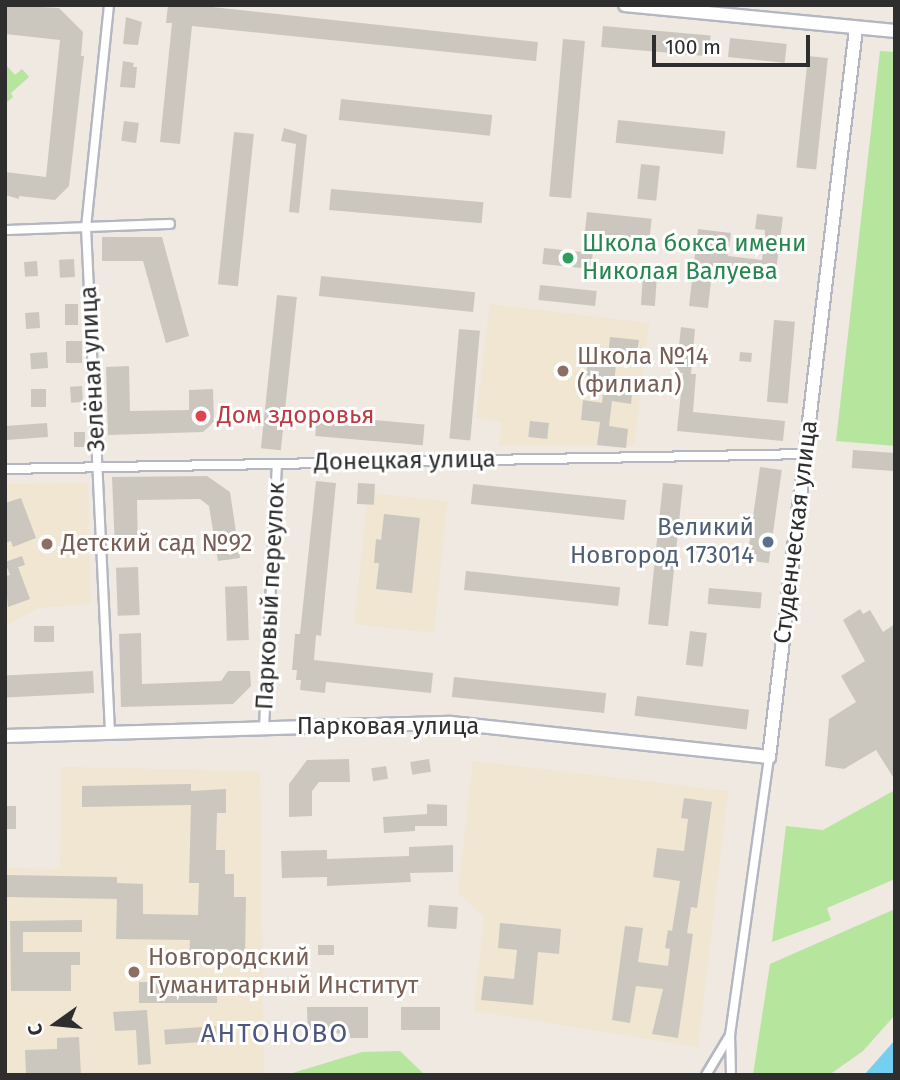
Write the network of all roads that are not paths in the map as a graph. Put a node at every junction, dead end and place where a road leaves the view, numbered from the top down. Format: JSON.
{"nodes":[{"id":1,"x":109,"y":5,"type":"edge"},
{"id":2,"x":625,"y":5,"type":"edge"},
{"id":3,"x":856,"y":28,"type":"junction"},
{"id":4,"x":895,"y":31,"type":"edge"},
{"id":5,"x":170,"y":224,"type":"dead end"},
{"id":6,"x":86,"y":227,"type":"junction"},
{"id":7,"x":5,"y":230,"type":"edge"},
{"id":8,"x":805,"y":454,"type":"junction"},
{"id":9,"x":277,"y":464,"type":"junction"},
{"id":10,"x":98,"y":467,"type":"junction"},
{"id":11,"x":5,"y":469,"type":"edge"},
{"id":12,"x":264,"y":728,"type":"junction"},
{"id":13,"x":110,"y":733,"type":"junction"},
{"id":14,"x":5,"y":736,"type":"edge"},
{"id":15,"x":769,"y":757,"type":"junction"},
{"id":16,"x":730,"y":1035,"type":"junction"},
{"id":17,"x":706,"y":1075,"type":"edge"},
{"id":18,"x":732,"y":1075,"type":"edge"}],
"edges":[{"from":1,"to":6,"type":"street","name":"Зелёная улица"},
{"from":2,"to":3,"type":"street"},
{"from":3,"to":4,"type":"street"},
{"from":3,"to":8,"type":"street","name":"Студенческая улица"},
{"from":5,"to":6,"type":"street"},
{"from":6,"to":7,"type":"street"},
{"from":6,"to":10,"type":"street","name":"Зелёная улица"},
{"from":8,"to":9,"type":"street","name":"Донецкая улица"},
{"from":8,"to":15,"type":"street","name":"Студенческая улица"},
{"from":9,"to":10,"type":"street","name":"Донецкая улица"},
{"from":9,"to":12,"type":"street","name":"Парковый переулок"},
{"from":10,"to":11,"type":"street","name":"Донецкая улица"},
{"from":10,"to":13,"type":"street","name":"Зелёная улица"},
{"from":12,"to":13,"type":"street","name":"Парковая улица"},
{"from":12,"to":15,"type":"street","name":"Парковая улица"},
{"from":13,"to":14,"type":"street","name":"Парковая улица"},
{"from":15,"to":16,"type":"street","name":"Студенческая улица"},
{"from":16,"to":17,"type":"street","name":"Студенческая улица"},
{"from":16,"to":18,"type":"street","name":"Студенческая улица"}]}
